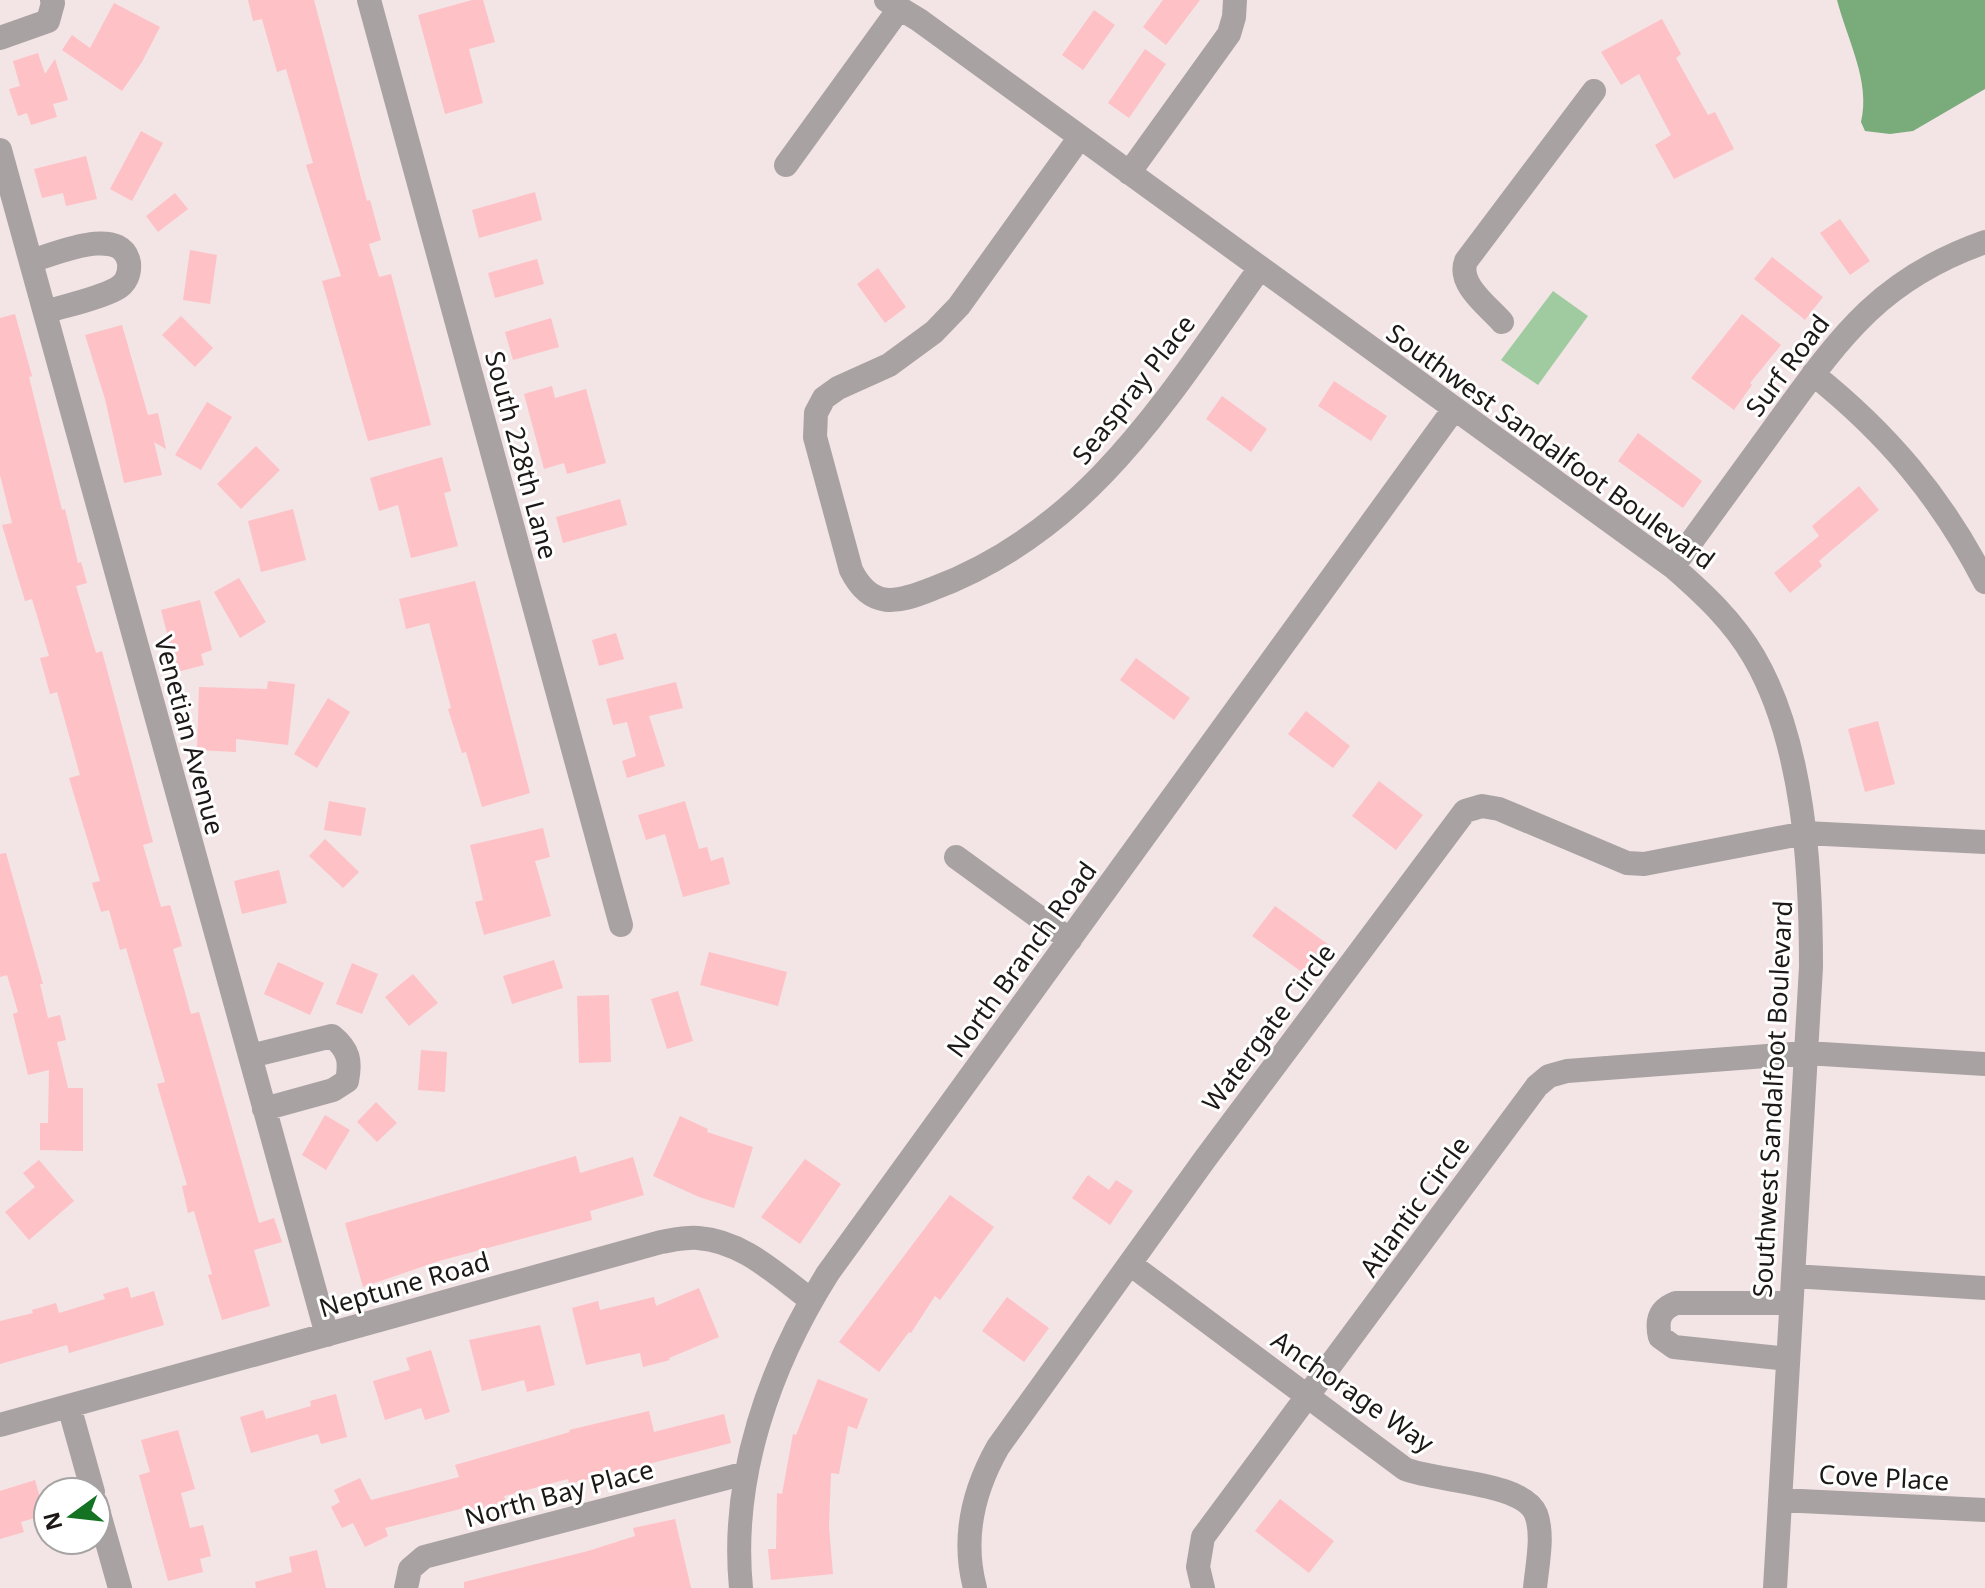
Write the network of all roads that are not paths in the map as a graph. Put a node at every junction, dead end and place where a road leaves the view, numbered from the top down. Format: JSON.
{"nodes":[{"id":1,"x":52,"y":0,"type":"edge"},
{"id":2,"x":369,"y":0,"type":"edge"},
{"id":3,"x":1235,"y":0,"type":"edge"},
{"id":4,"x":892,"y":5,"type":"edge"},
{"id":5,"x":0,"y":38,"type":"edge"},
{"id":6,"x":1594,"y":91,"type":"dead end"},
{"id":7,"x":1080,"y":137,"type":"junction"},
{"id":8,"x":0,"y":150,"type":"edge"},
{"id":9,"x":786,"y":165,"type":"dead end"},
{"id":10,"x":1129,"y":173,"type":"junction"},
{"id":11,"x":1985,"y":242,"type":"edge"},
{"id":12,"x":31,"y":261,"type":"junction"},
{"id":13,"x":1260,"y":268,"type":"junction"},
{"id":14,"x":45,"y":312,"type":"junction"},
{"id":15,"x":1502,"y":322,"type":"dead end"},
{"id":16,"x":1813,"y":374,"type":"junction"},
{"id":17,"x":1454,"y":409,"type":"junction"},
{"id":18,"x":1673,"y":567,"type":"junction"},
{"id":19,"x":1985,"y":582,"type":"edge"},
{"id":20,"x":1805,"y":833,"type":"junction"},
{"id":21,"x":1985,"y":842,"type":"edge"},
{"id":22,"x":956,"y":857,"type":"dead end"},
{"id":23,"x":621,"y":925,"type":"dead end"},
{"id":24,"x":1070,"y":940,"type":"junction"},
{"id":25,"x":1806,"y":1053,"type":"junction"},
{"id":26,"x":250,"y":1056,"type":"junction"},
{"id":27,"x":1985,"y":1064,"type":"edge"},
{"id":28,"x":264,"y":1109,"type":"junction"},
{"id":29,"x":1130,"y":1264,"type":"junction"},
{"id":30,"x":1793,"y":1276,"type":"junction"},
{"id":31,"x":1985,"y":1288,"type":"edge"},
{"id":32,"x":811,"y":1300,"type":"junction"},
{"id":33,"x":1791,"y":1303,"type":"junction"},
{"id":34,"x":327,"y":1335,"type":"junction"},
{"id":35,"x":1788,"y":1359,"type":"junction"},
{"id":36,"x":1308,"y":1397,"type":"junction"},
{"id":37,"x":69,"y":1406,"type":"junction"},
{"id":38,"x":0,"y":1425,"type":"edge"},
{"id":39,"x":746,"y":1473,"type":"junction"},
{"id":40,"x":89,"y":1476,"type":"edge"},
{"id":41,"x":1780,"y":1500,"type":"junction"},
{"id":42,"x":1985,"y":1510,"type":"edge"},
{"id":43,"x":111,"y":1556,"type":"edge"},
{"id":44,"x":120,"y":1588,"type":"edge"},
{"id":45,"x":406,"y":1588,"type":"edge"},
{"id":46,"x":741,"y":1588,"type":"edge"},
{"id":47,"x":975,"y":1588,"type":"edge"},
{"id":48,"x":1203,"y":1588,"type":"edge"},
{"id":49,"x":1535,"y":1588,"type":"edge"},
{"id":50,"x":1775,"y":1588,"type":"edge"}],
"edges":[{"from":1,"to":5,"type":"street"},
{"from":2,"to":23,"type":"street","name":"South 228th Lane"},
{"from":3,"to":10,"type":"street"},
{"from":4,"to":7,"type":"street","name":"Southwest Sandalfoot Boulevard"},
{"from":4,"to":9,"type":"street"},
{"from":6,"to":15,"type":"street"},
{"from":7,"to":10,"type":"street","name":"Southwest Sandalfoot Boulevard"},
{"from":7,"to":13,"type":"street","name":"Seaspray Place"},
{"from":8,"to":12,"type":"street","name":"Venetian Avenue"},
{"from":10,"to":13,"type":"street","name":"Southwest Sandalfoot Boulevard"},
{"from":11,"to":16,"type":"street","name":"Surf Road"},
{"from":12,"to":14,"type":"street","name":"Venetian Avenue"},
{"from":12,"to":14,"type":"street"},
{"from":13,"to":17,"type":"street","name":"Southwest Sandalfoot Boulevard"},
{"from":14,"to":26,"type":"street","name":"Venetian Avenue"},
{"from":16,"to":18,"type":"street","name":"Surf Road"},
{"from":16,"to":19,"type":"street"},
{"from":17,"to":18,"type":"street","name":"Southwest Sandalfoot Boulevard"},
{"from":17,"to":24,"type":"street","name":"North Branch Road"},
{"from":18,"to":20,"type":"street","name":"Southwest Sandalfoot Boulevard"},
{"from":20,"to":21,"type":"street"},
{"from":20,"to":25,"type":"street","name":"Southwest Sandalfoot Boulevard"},
{"from":20,"to":29,"type":"street","name":"Watergate Circle"},
{"from":22,"to":24,"type":"street"},
{"from":24,"to":32,"type":"street","name":"North Branch Road"},
{"from":25,"to":27,"type":"street","name":"Atlantic Circle"},
{"from":25,"to":30,"type":"street","name":"Southwest Sandalfoot Boulevard"},
{"from":25,"to":36,"type":"street","name":"Atlantic Circle"},
{"from":26,"to":28,"type":"street","name":"Venetian Avenue"},
{"from":26,"to":28,"type":"street"},
{"from":28,"to":34,"type":"street","name":"Venetian Avenue"},
{"from":29,"to":36,"type":"street","name":"Anchorage Way"},
{"from":29,"to":47,"type":"street","name":"Watergate Circle"},
{"from":30,"to":31,"type":"street"},
{"from":30,"to":33,"type":"street","name":"Southwest Sandalfoot Boulevard"},
{"from":32,"to":34,"type":"street","name":"Neptune Road"},
{"from":32,"to":39,"type":"street","name":"North Branch Road"},
{"from":33,"to":35,"type":"street","name":"Southwest Sandalfoot Boulevard"},
{"from":33,"to":35,"type":"street"},
{"from":34,"to":37,"type":"street","name":"Neptune Road"},
{"from":35,"to":41,"type":"street","name":"Southwest Sandalfoot Boulevard"},
{"from":36,"to":48,"type":"street","name":"Atlantic Circle"},
{"from":36,"to":49,"type":"street","name":"Anchorage Way"},
{"from":37,"to":38,"type":"street","name":"Neptune Road"},
{"from":37,"to":40,"type":"street"},
{"from":39,"to":45,"type":"street","name":"North Bay Place"},
{"from":39,"to":46,"type":"street","name":"North Branch Road"},
{"from":41,"to":42,"type":"street","name":"Cove Place"},
{"from":41,"to":50,"type":"street","name":"Southwest Sandalfoot Boulevard"},
{"from":43,"to":44,"type":"street"}]}
